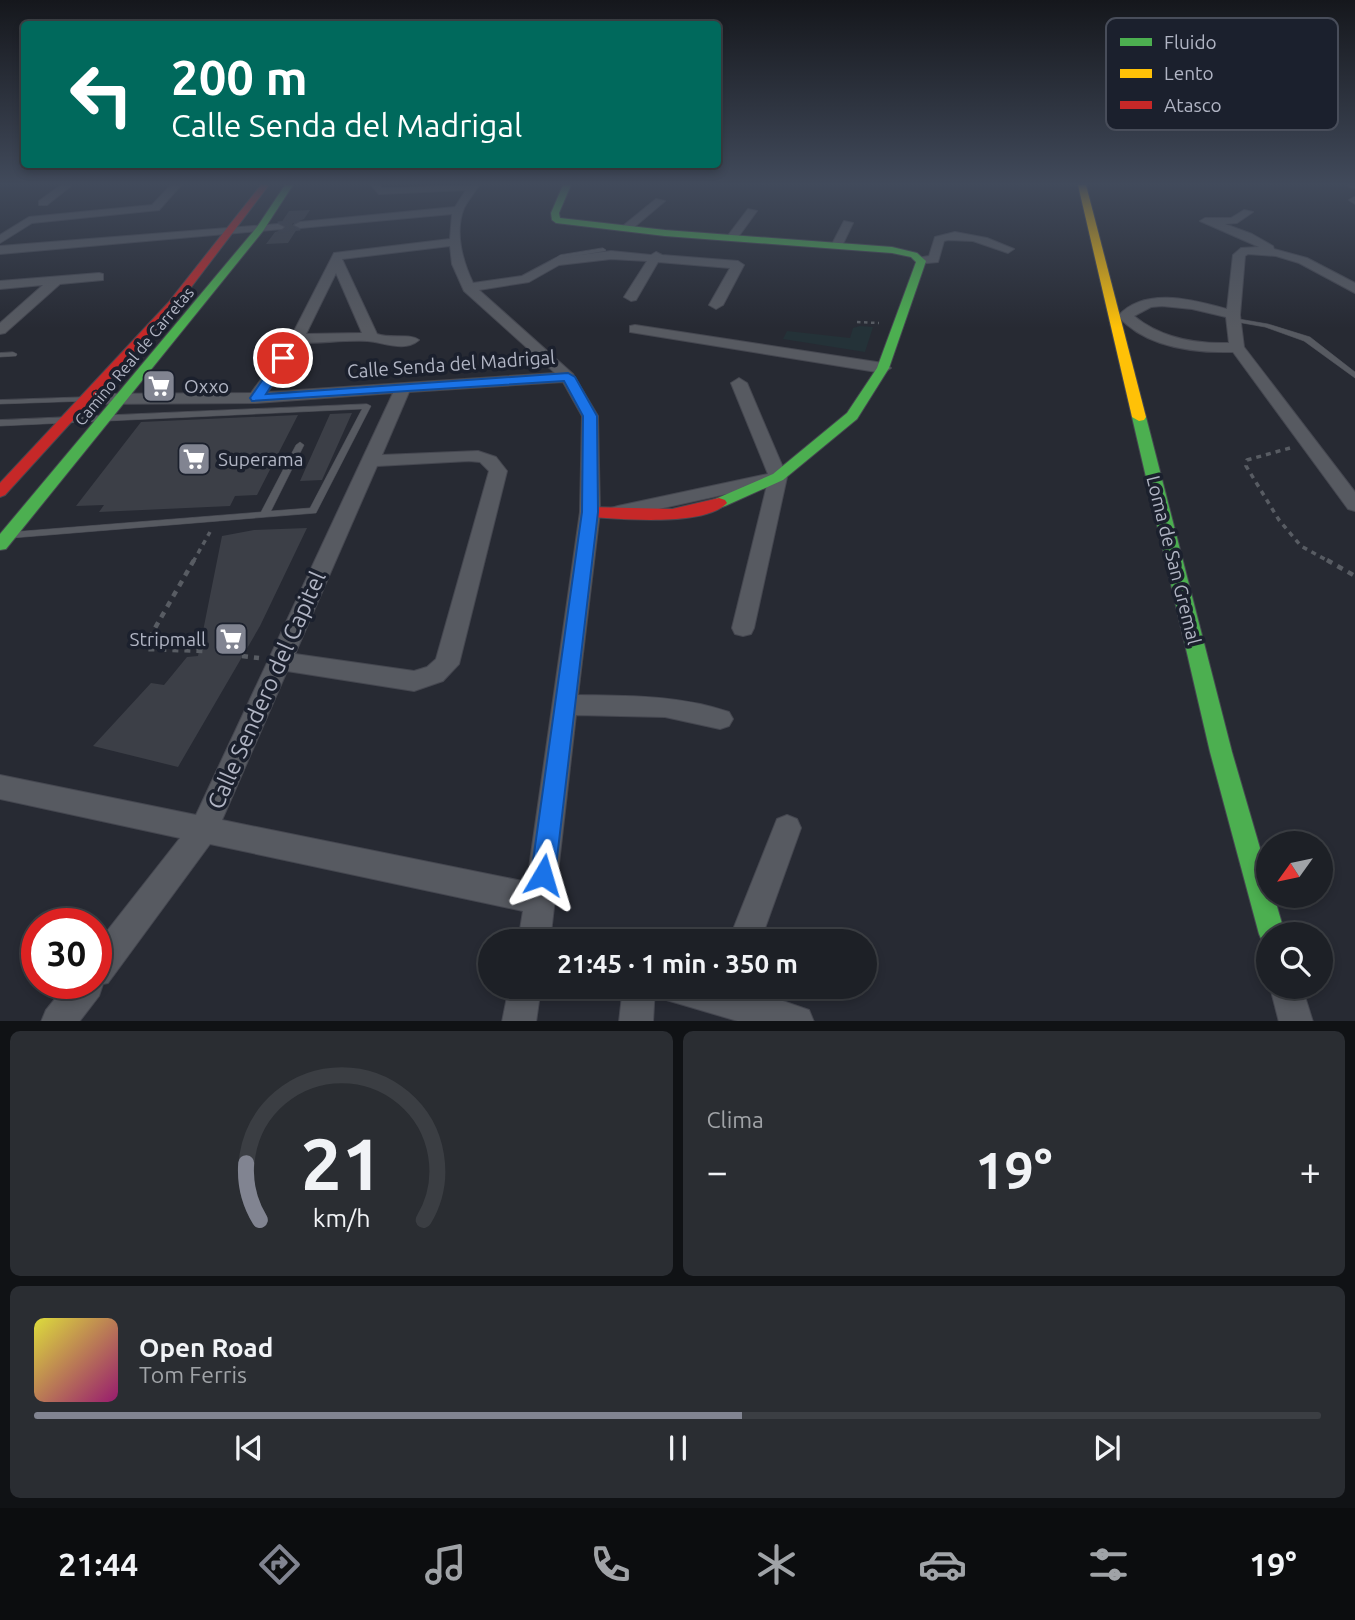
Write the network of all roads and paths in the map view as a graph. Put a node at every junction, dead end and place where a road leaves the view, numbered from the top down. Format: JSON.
{"nodes":[{"id":1,"x":233,"y":232,"type":"edge"},
{"id":2,"x":225,"y":233,"type":"edge"},
{"id":3,"x":257,"y":233,"type":"edge"},
{"id":4,"x":457,"y":233,"type":"edge"},
{"id":5,"x":682,"y":233,"type":"edge"},
{"id":6,"x":737,"y":233,"type":"edge"},
{"id":7,"x":843,"y":233,"type":"edge"},
{"id":8,"x":1096,"y":233,"type":"edge"},
{"id":9,"x":1238,"y":233,"type":"edge"},
{"id":10,"x":733,"y":238,"type":"junction"},
{"id":11,"x":456,"y":242,"type":"junction"},
{"id":12,"x":837,"y":246,"type":"junction"},
{"id":13,"x":1008,"y":249,"type":"dead end"},
{"id":14,"x":0,"y":250,"type":"edge"},
{"id":15,"x":603,"y":250,"type":"dead end"},
{"id":16,"x":1272,"y":250,"type":"junction"},
{"id":17,"x":656,"y":256,"type":"junction"},
{"id":18,"x":337,"y":261,"type":"junction"},
{"id":19,"x":921,"y":261,"type":"junction"},
{"id":20,"x":549,"y":264,"type":"junction"},
{"id":21,"x":99,"y":277,"type":"dead end"},
{"id":22,"x":56,"y":281,"type":"junction"},
{"id":23,"x":0,"y":285,"type":"edge"},
{"id":24,"x":1355,"y":289,"type":"edge"},
{"id":25,"x":474,"y":293,"type":"junction"},
{"id":26,"x":631,"y":297,"type":"dead end"},
{"id":27,"x":716,"y":305,"type":"dead end"},
{"id":28,"x":1119,"y":315,"type":"junction"},
{"id":29,"x":1233,"y":318,"type":"junction"},
{"id":30,"x":857,"y":322,"type":"dead end"},
{"id":31,"x":880,"y":323,"type":"dead end"},
{"id":32,"x":635,"y":329,"type":"dead end"},
{"id":33,"x":0,"y":330,"type":"edge"},
{"id":34,"x":371,"y":337,"type":"junction"},
{"id":35,"x":297,"y":339,"type":"junction"},
{"id":36,"x":412,"y":340,"type":"dead end"},
{"id":37,"x":1237,"y":347,"type":"junction"},
{"id":38,"x":13,"y":354,"type":"dead end"},
{"id":39,"x":0,"y":355,"type":"edge"},
{"id":40,"x":883,"y":368,"type":"junction"},
{"id":41,"x":1355,"y":376,"type":"edge"},
{"id":42,"x":568,"y":377,"type":"junction"},
{"id":43,"x":739,"y":383,"type":"dead end"},
{"id":44,"x":403,"y":389,"type":"junction"},
{"id":45,"x":256,"y":398,"type":"junction"},
{"id":46,"x":86,"y":399,"type":"junction"},
{"id":47,"x":122,"y":399,"type":"junction"},
{"id":48,"x":0,"y":402,"type":"edge"},
{"id":49,"x":103,"y":420,"type":"junction"},
{"id":50,"x":66,"y":421,"type":"junction"},
{"id":51,"x":0,"y":423,"type":"edge"},
{"id":52,"x":1308,"y":443,"type":"junction"},
{"id":53,"x":300,"y":445,"type":"dead end"},
{"id":54,"x":372,"y":461,"type":"junction"},
{"id":55,"x":778,"y":477,"type":"junction"},
{"id":56,"x":1348,"y":485,"type":"edge"},
{"id":57,"x":0,"y":492,"type":"edge"},
{"id":58,"x":1355,"y":505,"type":"edge"},
{"id":59,"x":590,"y":512,"type":"junction"},
{"id":60,"x":613,"y":513,"type":"joint"},
{"id":61,"x":265,"y":514,"type":"junction"},
{"id":62,"x":218,"y":518,"type":"junction"},
{"id":63,"x":4,"y":540,"type":"edge"},
{"id":64,"x":1355,"y":576,"type":"edge"},
{"id":65,"x":743,"y":628,"type":"dead end"},
{"id":66,"x":205,"y":651,"type":"dead end"},
{"id":67,"x":278,"y":661,"type":"junction"},
{"id":68,"x":566,"y":705,"type":"junction"},
{"id":69,"x":720,"y":719,"type":"dead end"},
{"id":70,"x":0,"y":787,"type":"edge"},
{"id":71,"x":787,"y":828,"type":"dead end"},
{"id":72,"x":203,"y":831,"type":"junction"},
{"id":73,"x":540,"y":900,"type":"junction"},
{"id":74,"x":1269,"y":922,"type":"edge"},
{"id":75,"x":536,"y":929,"type":"edge"},
{"id":76,"x":749,"y":929,"type":"edge"},
{"id":77,"x":112,"y":950,"type":"edge"},
{"id":78,"x":75,"y":999,"type":"edge"},
{"id":79,"x":524,"y":999,"type":"edge"},
{"id":80,"x":638,"y":999,"type":"edge"},
{"id":81,"x":740,"y":999,"type":"edge"},
{"id":82,"x":1290,"y":999,"type":"edge"},
{"id":83,"x":58,"y":1021,"type":"edge"},
{"id":84,"x":519,"y":1021,"type":"edge"},
{"id":85,"x":636,"y":1021,"type":"edge"},
{"id":86,"x":797,"y":1021,"type":"edge"},
{"id":87,"x":1296,"y":1021,"type":"edge"}],
"edges":[{"from":1,"to":46,"type":"street","name":"Camino Real de Carretas"},
{"from":2,"to":14,"type":"street"},
{"from":3,"to":47,"type":"street","name":"Camino Real de Carretas"},
{"from":4,"to":11,"type":"street"},
{"from":5,"to":10,"type":"street"},
{"from":6,"to":10,"type":"street"},
{"from":7,"to":12,"type":"street"},
{"from":8,"to":28,"type":"street","name":"Loma de San Gremal"},
{"from":9,"to":16,"type":"street"},
{"from":10,"to":12,"type":"street"},
{"from":11,"to":18,"type":"street"},
{"from":11,"to":25,"type":"street"},
{"from":12,"to":19,"type":"street"},
{"from":13,"to":19,"type":"street"},
{"from":15,"to":20,"type":"lane"},
{"from":16,"to":24,"type":"street"},
{"from":16,"to":29,"type":"street"},
{"from":17,"to":20,"type":"street"},
{"from":17,"to":26,"type":"street"},
{"from":17,"to":27,"type":"street"},
{"from":18,"to":34,"type":"street"},
{"from":18,"to":35,"type":"street"},
{"from":19,"to":40,"type":"street"},
{"from":20,"to":25,"type":"street"},
{"from":21,"to":22,"type":"street"},
{"from":22,"to":23,"type":"street"},
{"from":22,"to":33,"type":"street"},
{"from":25,"to":42,"type":"street"},
{"from":28,"to":29,"type":"street"},
{"from":28,"to":37,"type":"street"},
{"from":28,"to":74,"type":"street","name":"Loma de San Gremal"},
{"from":29,"to":37,"type":"street"},
{"from":29,"to":41,"type":"lane"},
{"from":30,"to":31,"type":"path"},
{"from":32,"to":40,"type":"street"},
{"from":34,"to":35,"type":"street"},
{"from":34,"to":36,"type":"street"},
{"from":35,"to":45,"type":"street"},
{"from":37,"to":52,"type":"street"},
{"from":38,"to":39,"type":"lane"},
{"from":40,"to":55,"type":"street"},
{"from":42,"to":44,"type":"street","name":"Calle Senda del Madrigal"},
{"from":42,"to":59,"type":"street"},
{"from":43,"to":55,"type":"street"},
{"from":44,"to":45,"type":"street","name":"Calle Senda del Madrigal"},
{"from":44,"to":54,"type":"street","name":"Calle Sendero del Capitel"},
{"from":45,"to":47,"type":"street","name":"Calle Senda del Madrigal"},
{"from":46,"to":47,"type":"street","name":"Calle Senda del Madrigal"},
{"from":46,"to":48,"type":"lane"},
{"from":46,"to":50,"type":"street","name":"Camino Real de Carretas"},
{"from":47,"to":49,"type":"street","name":"Camino Real de Carretas"},
{"from":49,"to":50,"type":"lane"},
{"from":49,"to":61,"type":"lane"},
{"from":49,"to":63,"type":"street","name":"Camino Real de Carretas"},
{"from":50,"to":51,"type":"lane"},
{"from":50,"to":57,"type":"street","name":"Camino Real de Carretas"},
{"from":52,"to":56,"type":"street"},
{"from":52,"to":64,"type":"path"},
{"from":53,"to":61,"type":"lane"},
{"from":54,"to":67,"type":"street","name":"Calle Sendero del Capitel"},
{"from":54,"to":67,"type":"street"},
{"from":55,"to":60,"type":"street"},
{"from":55,"to":65,"type":"street"},
{"from":56,"to":58,"type":"street"},
{"from":59,"to":60,"type":"street"},
{"from":59,"to":68,"type":"street"},
{"from":61,"to":62,"type":"lane"},
{"from":62,"to":63,"type":"lane"},
{"from":62,"to":66,"type":"path"},
{"from":67,"to":72,"type":"street","name":"Calle Sendero del Capitel"},
{"from":68,"to":69,"type":"street"},
{"from":68,"to":73,"type":"street"},
{"from":70,"to":72,"type":"street"},
{"from":71,"to":76,"type":"street"},
{"from":72,"to":73,"type":"street"},
{"from":72,"to":77,"type":"street","name":"Calle Sendero del Capitel"},
{"from":73,"to":75,"type":"street"},
{"from":78,"to":83,"type":"street"},
{"from":79,"to":84,"type":"street"},
{"from":80,"to":85,"type":"street"},
{"from":81,"to":86,"type":"street"},
{"from":82,"to":87,"type":"street"}]}
